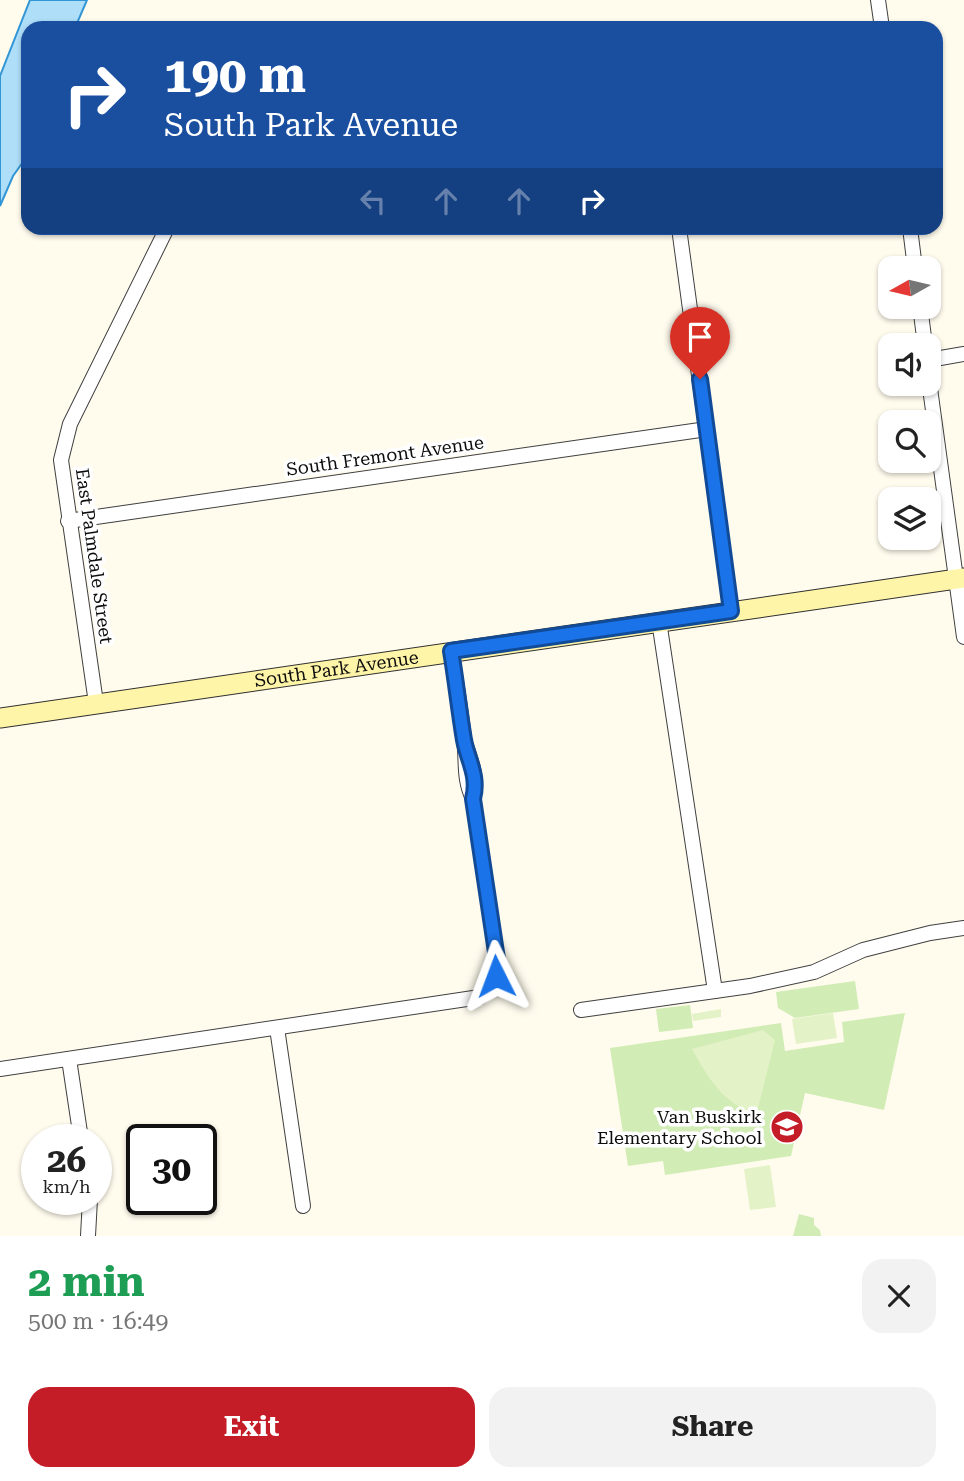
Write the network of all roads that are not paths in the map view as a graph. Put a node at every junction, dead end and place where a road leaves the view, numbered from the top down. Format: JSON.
{"nodes":[{"id":1,"x":878,"y":0,"type":"edge"},
{"id":2,"x":881,"y":21,"type":"edge"},
{"id":3,"x":164,"y":235,"type":"edge"},
{"id":4,"x":679,"y":235,"type":"edge"},
{"id":5,"x":911,"y":235,"type":"edge"},
{"id":6,"x":914,"y":256,"type":"edge"},
{"id":7,"x":964,"y":354,"type":"edge"},
{"id":8,"x":941,"y":357,"type":"edge"},
{"id":9,"x":931,"y":396,"type":"edge"},
{"id":10,"x":707,"y":429,"type":"junction"},
{"id":11,"x":68,"y":521,"type":"junction"},
{"id":12,"x":960,"y":579,"type":"edge"},
{"id":13,"x":731,"y":611,"type":"junction"},
{"id":14,"x":659,"y":621,"type":"junction"},
{"id":15,"x":964,"y":636,"type":"edge"},
{"id":16,"x":451,"y":651,"type":"junction"},
{"id":17,"x":96,"y":703,"type":"junction"},
{"id":18,"x":0,"y":718,"type":"edge"},
{"id":19,"x":964,"y":928,"type":"edge"},
{"id":20,"x":715,"y":991,"type":"junction"},
{"id":21,"x":581,"y":1010,"type":"dead end"},
{"id":22,"x":277,"y":1028,"type":"junction"},
{"id":23,"x":69,"y":1059,"type":"junction"},
{"id":24,"x":0,"y":1069,"type":"edge"},
{"id":25,"x":79,"y":1124,"type":"edge"},
{"id":26,"x":303,"y":1206,"type":"dead end"},
{"id":27,"x":89,"y":1215,"type":"edge"},
{"id":28,"x":88,"y":1236,"type":"edge"}],
"edges":[{"from":1,"to":2,"type":"street"},
{"from":3,"to":11,"type":"street","name":"East Palmdale Street"},
{"from":4,"to":10,"type":"street"},
{"from":5,"to":6,"type":"street"},
{"from":7,"to":8,"type":"street"},
{"from":9,"to":12,"type":"street"},
{"from":10,"to":11,"type":"street","name":"South Fremont Avenue"},
{"from":10,"to":13,"type":"street"},
{"from":11,"to":17,"type":"street","name":"East Palmdale Street"},
{"from":12,"to":13,"type":"main road","name":"South Park Avenue"},
{"from":12,"to":15,"type":"street"},
{"from":13,"to":14,"type":"main road","name":"South Park Avenue"},
{"from":14,"to":16,"type":"main road","name":"South Park Avenue"},
{"from":14,"to":20,"type":"street"},
{"from":16,"to":17,"type":"main road","name":"South Park Avenue"},
{"from":16,"to":22,"type":"street"},
{"from":17,"to":18,"type":"main road","name":"South Park Avenue"},
{"from":19,"to":20,"type":"street"},
{"from":20,"to":21,"type":"street"},
{"from":22,"to":23,"type":"street"},
{"from":22,"to":26,"type":"street"},
{"from":23,"to":24,"type":"street"},
{"from":23,"to":25,"type":"street"},
{"from":27,"to":28,"type":"street"}]}
